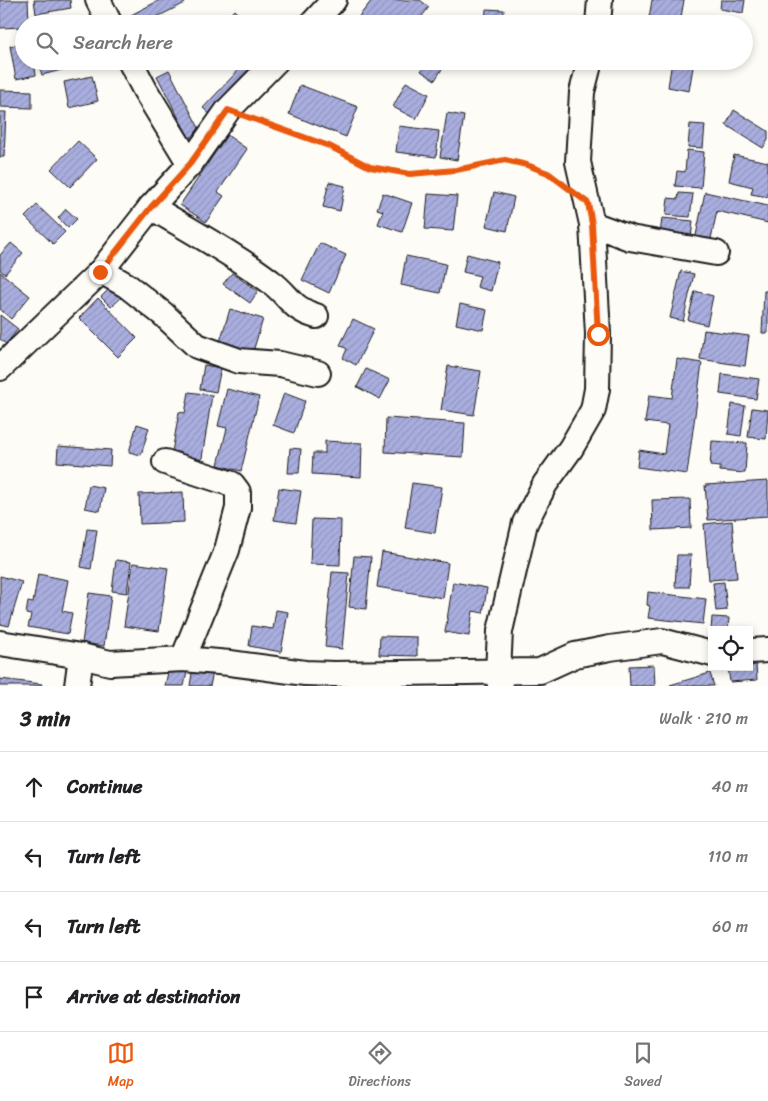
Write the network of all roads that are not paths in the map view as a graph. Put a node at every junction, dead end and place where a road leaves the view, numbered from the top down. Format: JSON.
{"nodes":[{"id":1,"x":98,"y":0,"type":"edge"},
{"id":2,"x":334,"y":0,"type":"edge"},
{"id":3,"x":600,"y":0,"type":"edge"},
{"id":4,"x":106,"y":15,"type":"edge"},
{"id":5,"x":320,"y":15,"type":"edge"},
{"id":6,"x":599,"y":15,"type":"edge"},
{"id":7,"x":135,"y":70,"type":"edge"},
{"id":8,"x":267,"y":70,"type":"edge"},
{"id":9,"x":588,"y":70,"type":"edge"},
{"id":10,"x":190,"y":164,"type":"junction"},
{"id":11,"x":151,"y":207,"type":"junction"},
{"id":12,"x":590,"y":214,"type":"junction"},
{"id":13,"x":716,"y":253,"type":"dead end"},
{"id":14,"x":100,"y":272,"type":"junction"},
{"id":15,"x":316,"y":316,"type":"dead end"},
{"id":16,"x":0,"y":368,"type":"edge"},
{"id":17,"x":318,"y":373,"type":"dead end"},
{"id":18,"x":165,"y":462,"type":"dead end"},
{"id":19,"x":0,"y":643,"type":"edge"},
{"id":20,"x":768,"y":650,"type":"edge"},
{"id":21,"x":753,"y":651,"type":"edge"},
{"id":22,"x":708,"y":653,"type":"edge"},
{"id":23,"x":81,"y":656,"type":"junction"},
{"id":24,"x":183,"y":659,"type":"junction"},
{"id":25,"x":499,"y":679,"type":"edge"},
{"id":26,"x":77,"y":686,"type":"edge"}],
"edges":[{"from":1,"to":4,"type":"street"},
{"from":2,"to":5,"type":"street"},
{"from":3,"to":6,"type":"street"},
{"from":7,"to":10,"type":"street"},
{"from":8,"to":10,"type":"street"},
{"from":9,"to":12,"type":"street"},
{"from":10,"to":11,"type":"street"},
{"from":11,"to":14,"type":"street"},
{"from":11,"to":15,"type":"street"},
{"from":12,"to":13,"type":"street"},
{"from":12,"to":25,"type":"street"},
{"from":14,"to":16,"type":"street"},
{"from":14,"to":17,"type":"street"},
{"from":18,"to":24,"type":"street"},
{"from":19,"to":23,"type":"street"},
{"from":20,"to":21,"type":"street"},
{"from":22,"to":25,"type":"street"},
{"from":23,"to":24,"type":"street"},
{"from":23,"to":26,"type":"street"},
{"from":24,"to":25,"type":"street"}]}
